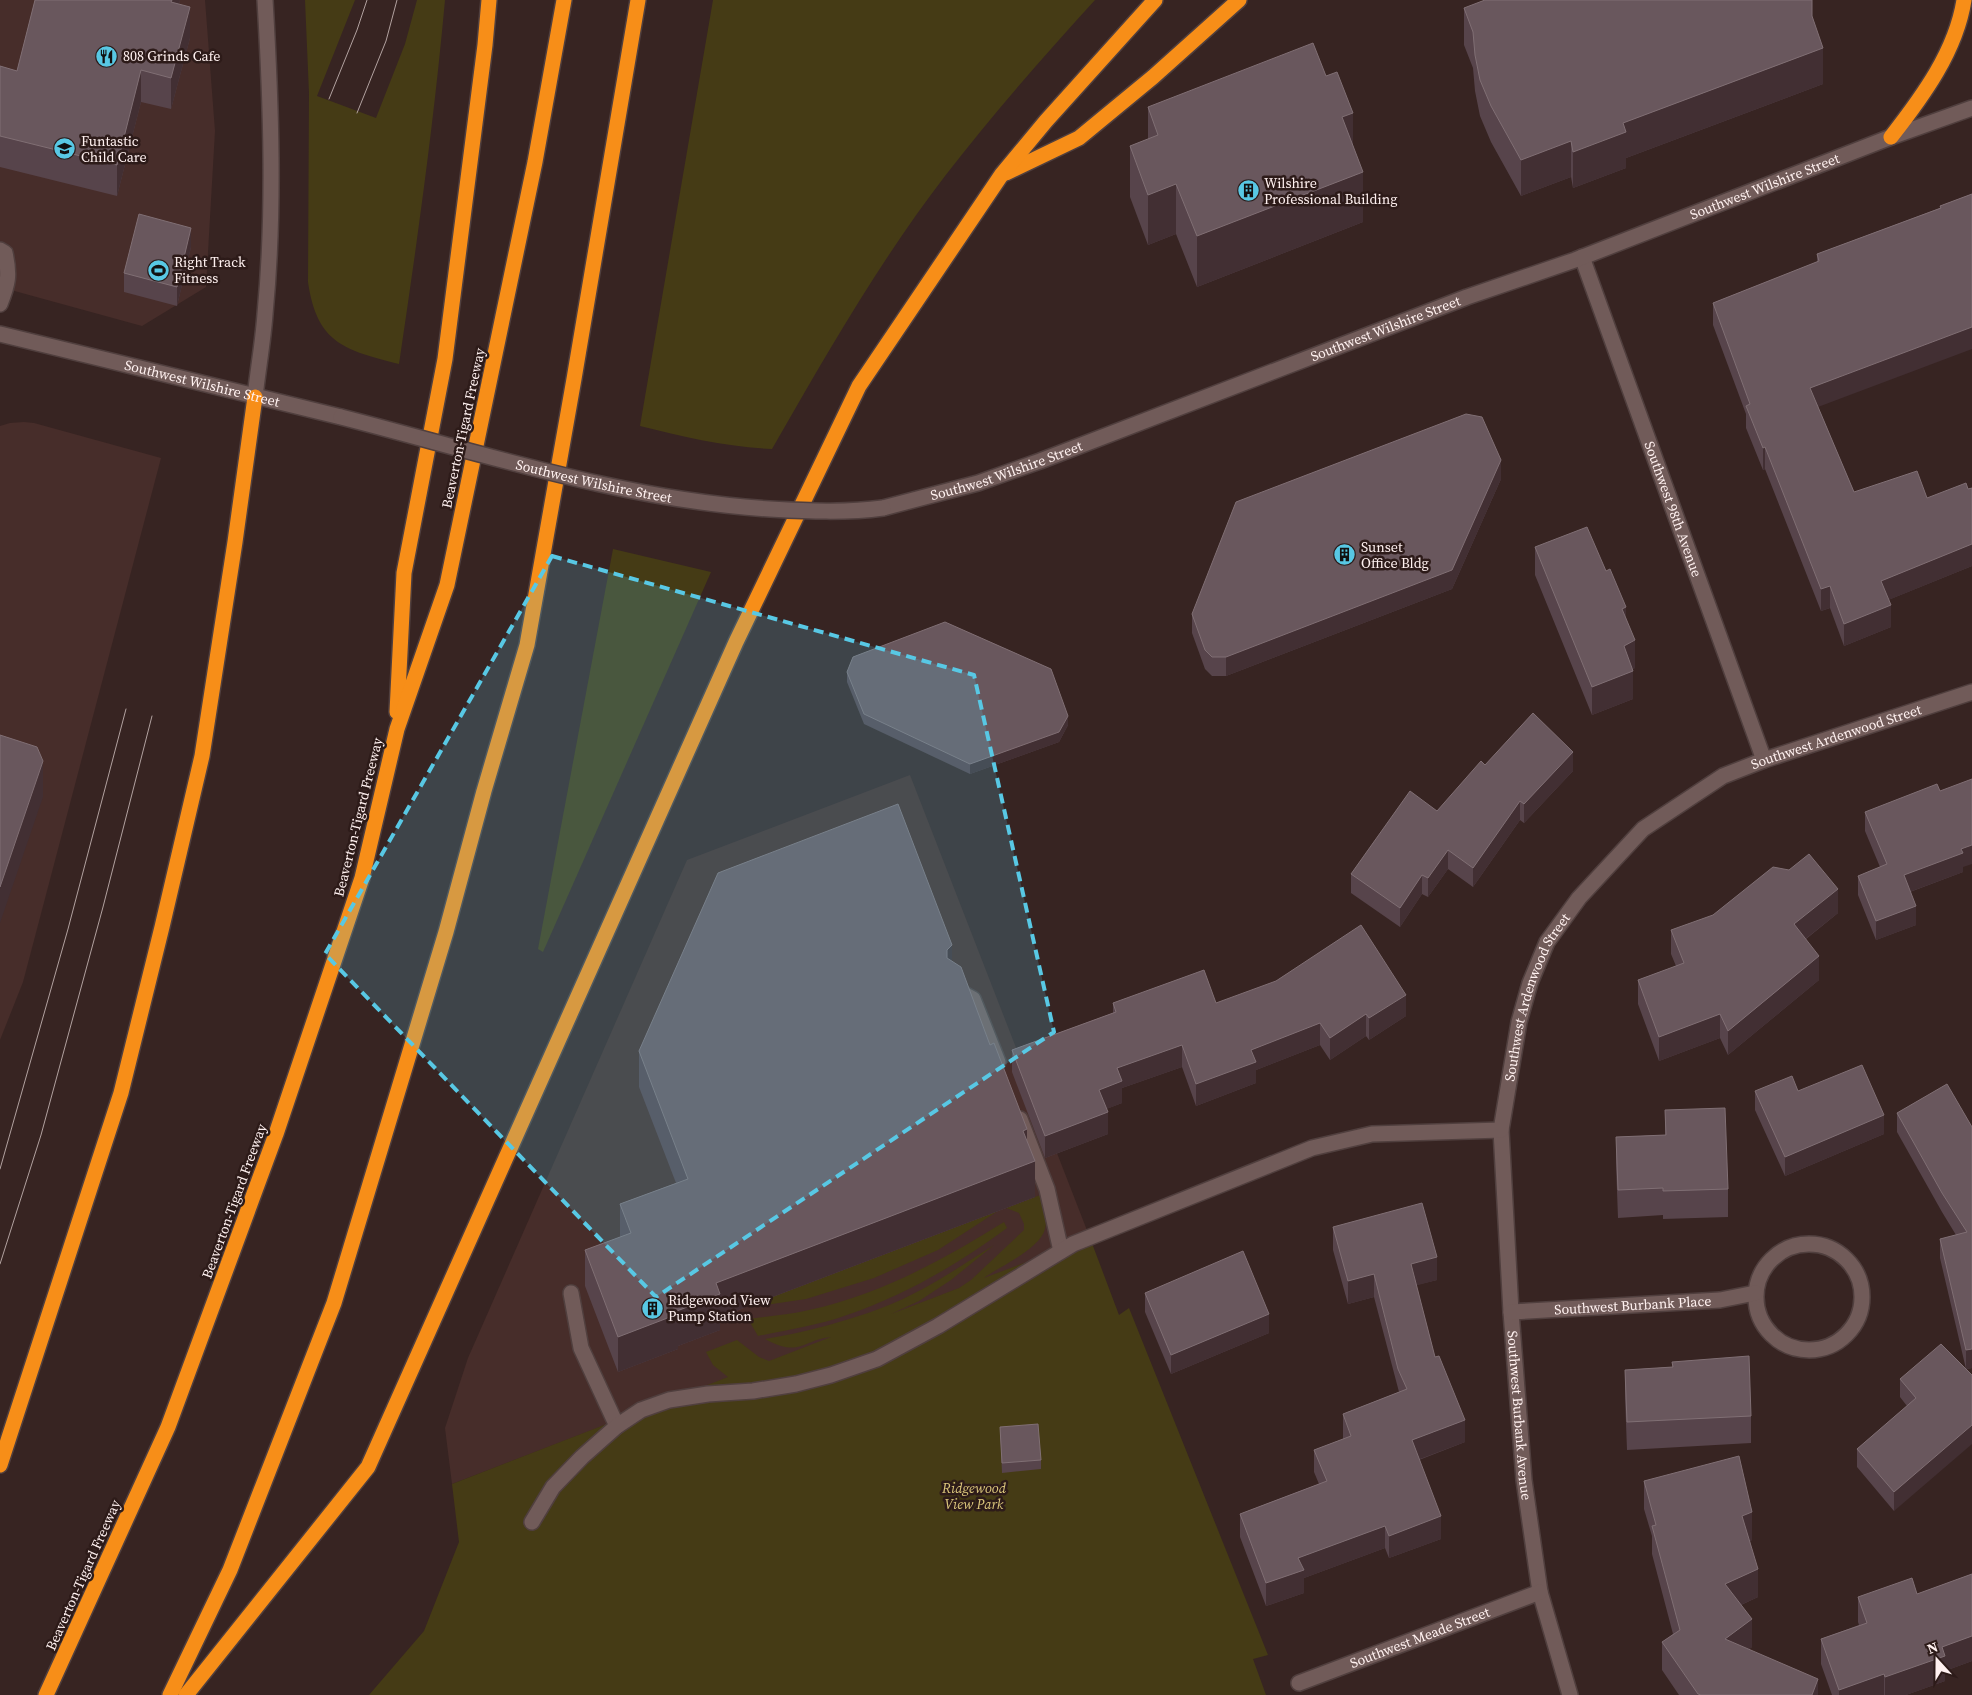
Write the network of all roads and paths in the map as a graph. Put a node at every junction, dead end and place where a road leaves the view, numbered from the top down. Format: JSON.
{"nodes":[{"id":1,"x":265,"y":0,"type":"edge"},
{"id":2,"x":489,"y":0,"type":"edge"},
{"id":3,"x":564,"y":0,"type":"edge"},
{"id":4,"x":638,"y":0,"type":"edge"},
{"id":5,"x":1154,"y":0,"type":"edge"},
{"id":6,"x":1239,"y":0,"type":"edge"},
{"id":7,"x":1964,"y":0,"type":"edge"},
{"id":8,"x":1972,"y":108,"type":"edge"},
{"id":9,"x":1892,"y":136,"type":"junction"},
{"id":10,"x":1002,"y":174,"type":"junction"},
{"id":11,"x":0,"y":250,"type":"edge"},
{"id":12,"x":1582,"y":257,"type":"junction"},
{"id":13,"x":0,"y":304,"type":"edge"},
{"id":14,"x":0,"y":334,"type":"edge"},
{"id":15,"x":254,"y":397,"type":"junction"},
{"id":16,"x":1972,"y":692,"type":"edge"},
{"id":17,"x":396,"y":729,"type":"junction"},
{"id":18,"x":1764,"y":760,"type":"junction"},
{"id":19,"x":955,"y":989,"type":"edge"},
{"id":20,"x":1002,"y":1071,"type":"edge"},
{"id":21,"x":1016,"y":1108,"type":"edge"},
{"id":22,"x":1501,"y":1130,"type":"junction"},
{"id":23,"x":1061,"y":1251,"type":"junction"},
{"id":24,"x":571,"y":1293,"type":"dead end"},
{"id":25,"x":1755,"y":1293,"type":"junction"},
{"id":26,"x":1510,"y":1312,"type":"junction"},
{"id":27,"x":617,"y":1426,"type":"junction"},
{"id":28,"x":0,"y":1465,"type":"edge"},
{"id":29,"x":532,"y":1522,"type":"dead end"},
{"id":30,"x":1540,"y":1592,"type":"junction"},
{"id":31,"x":1299,"y":1683,"type":"dead end"},
{"id":32,"x":46,"y":1695,"type":"edge"},
{"id":33,"x":170,"y":1695,"type":"edge"},
{"id":34,"x":186,"y":1695,"type":"edge"},
{"id":35,"x":1570,"y":1695,"type":"edge"}],
"edges":[{"from":1,"to":15,"type":"street"},
{"from":2,"to":17,"type":"highway"},
{"from":3,"to":17,"type":"highway","name":"Beaverton-Tigard Freeway"},
{"from":4,"to":33,"type":"highway"},
{"from":5,"to":10,"type":"highway"},
{"from":6,"to":10,"type":"highway"},
{"from":7,"to":9,"type":"highway"},
{"from":8,"to":9,"type":"street","name":"Southwest Wilshire Street"},
{"from":9,"to":12,"type":"street","name":"Southwest Wilshire Street"},
{"from":10,"to":34,"type":"highway"},
{"from":11,"to":13,"type":"street"},
{"from":12,"to":15,"type":"street","name":"Southwest Wilshire Street","bridge":true},
{"from":12,"to":18,"type":"street","name":"Southwest 98th Avenue"},
{"from":14,"to":15,"type":"street","name":"Southwest Wilshire Street"},
{"from":15,"to":28,"type":"highway"},
{"from":16,"to":18,"type":"street","name":"Southwest Ardenwood Street"},
{"from":17,"to":32,"type":"highway","name":"Beaverton-Tigard Freeway"},
{"from":18,"to":22,"type":"street","name":"Southwest Ardenwood Street"},
{"from":19,"to":20,"type":"street"},
{"from":21,"to":23,"type":"street"},
{"from":22,"to":23,"type":"street"},
{"from":22,"to":26,"type":"street","name":"Southwest Burbank Avenue"},
{"from":23,"to":27,"type":"street"},
{"from":24,"to":27,"type":"street"},
{"from":25,"to":25,"type":"street"},
{"from":25,"to":26,"type":"street","name":"Southwest Burbank Place"},
{"from":26,"to":30,"type":"street","name":"Southwest Burbank Avenue"},
{"from":27,"to":29,"type":"street"},
{"from":30,"to":31,"type":"street","name":"Southwest Meade Street"},
{"from":30,"to":35,"type":"street","name":"Southwest Burbank Avenue"}]}
